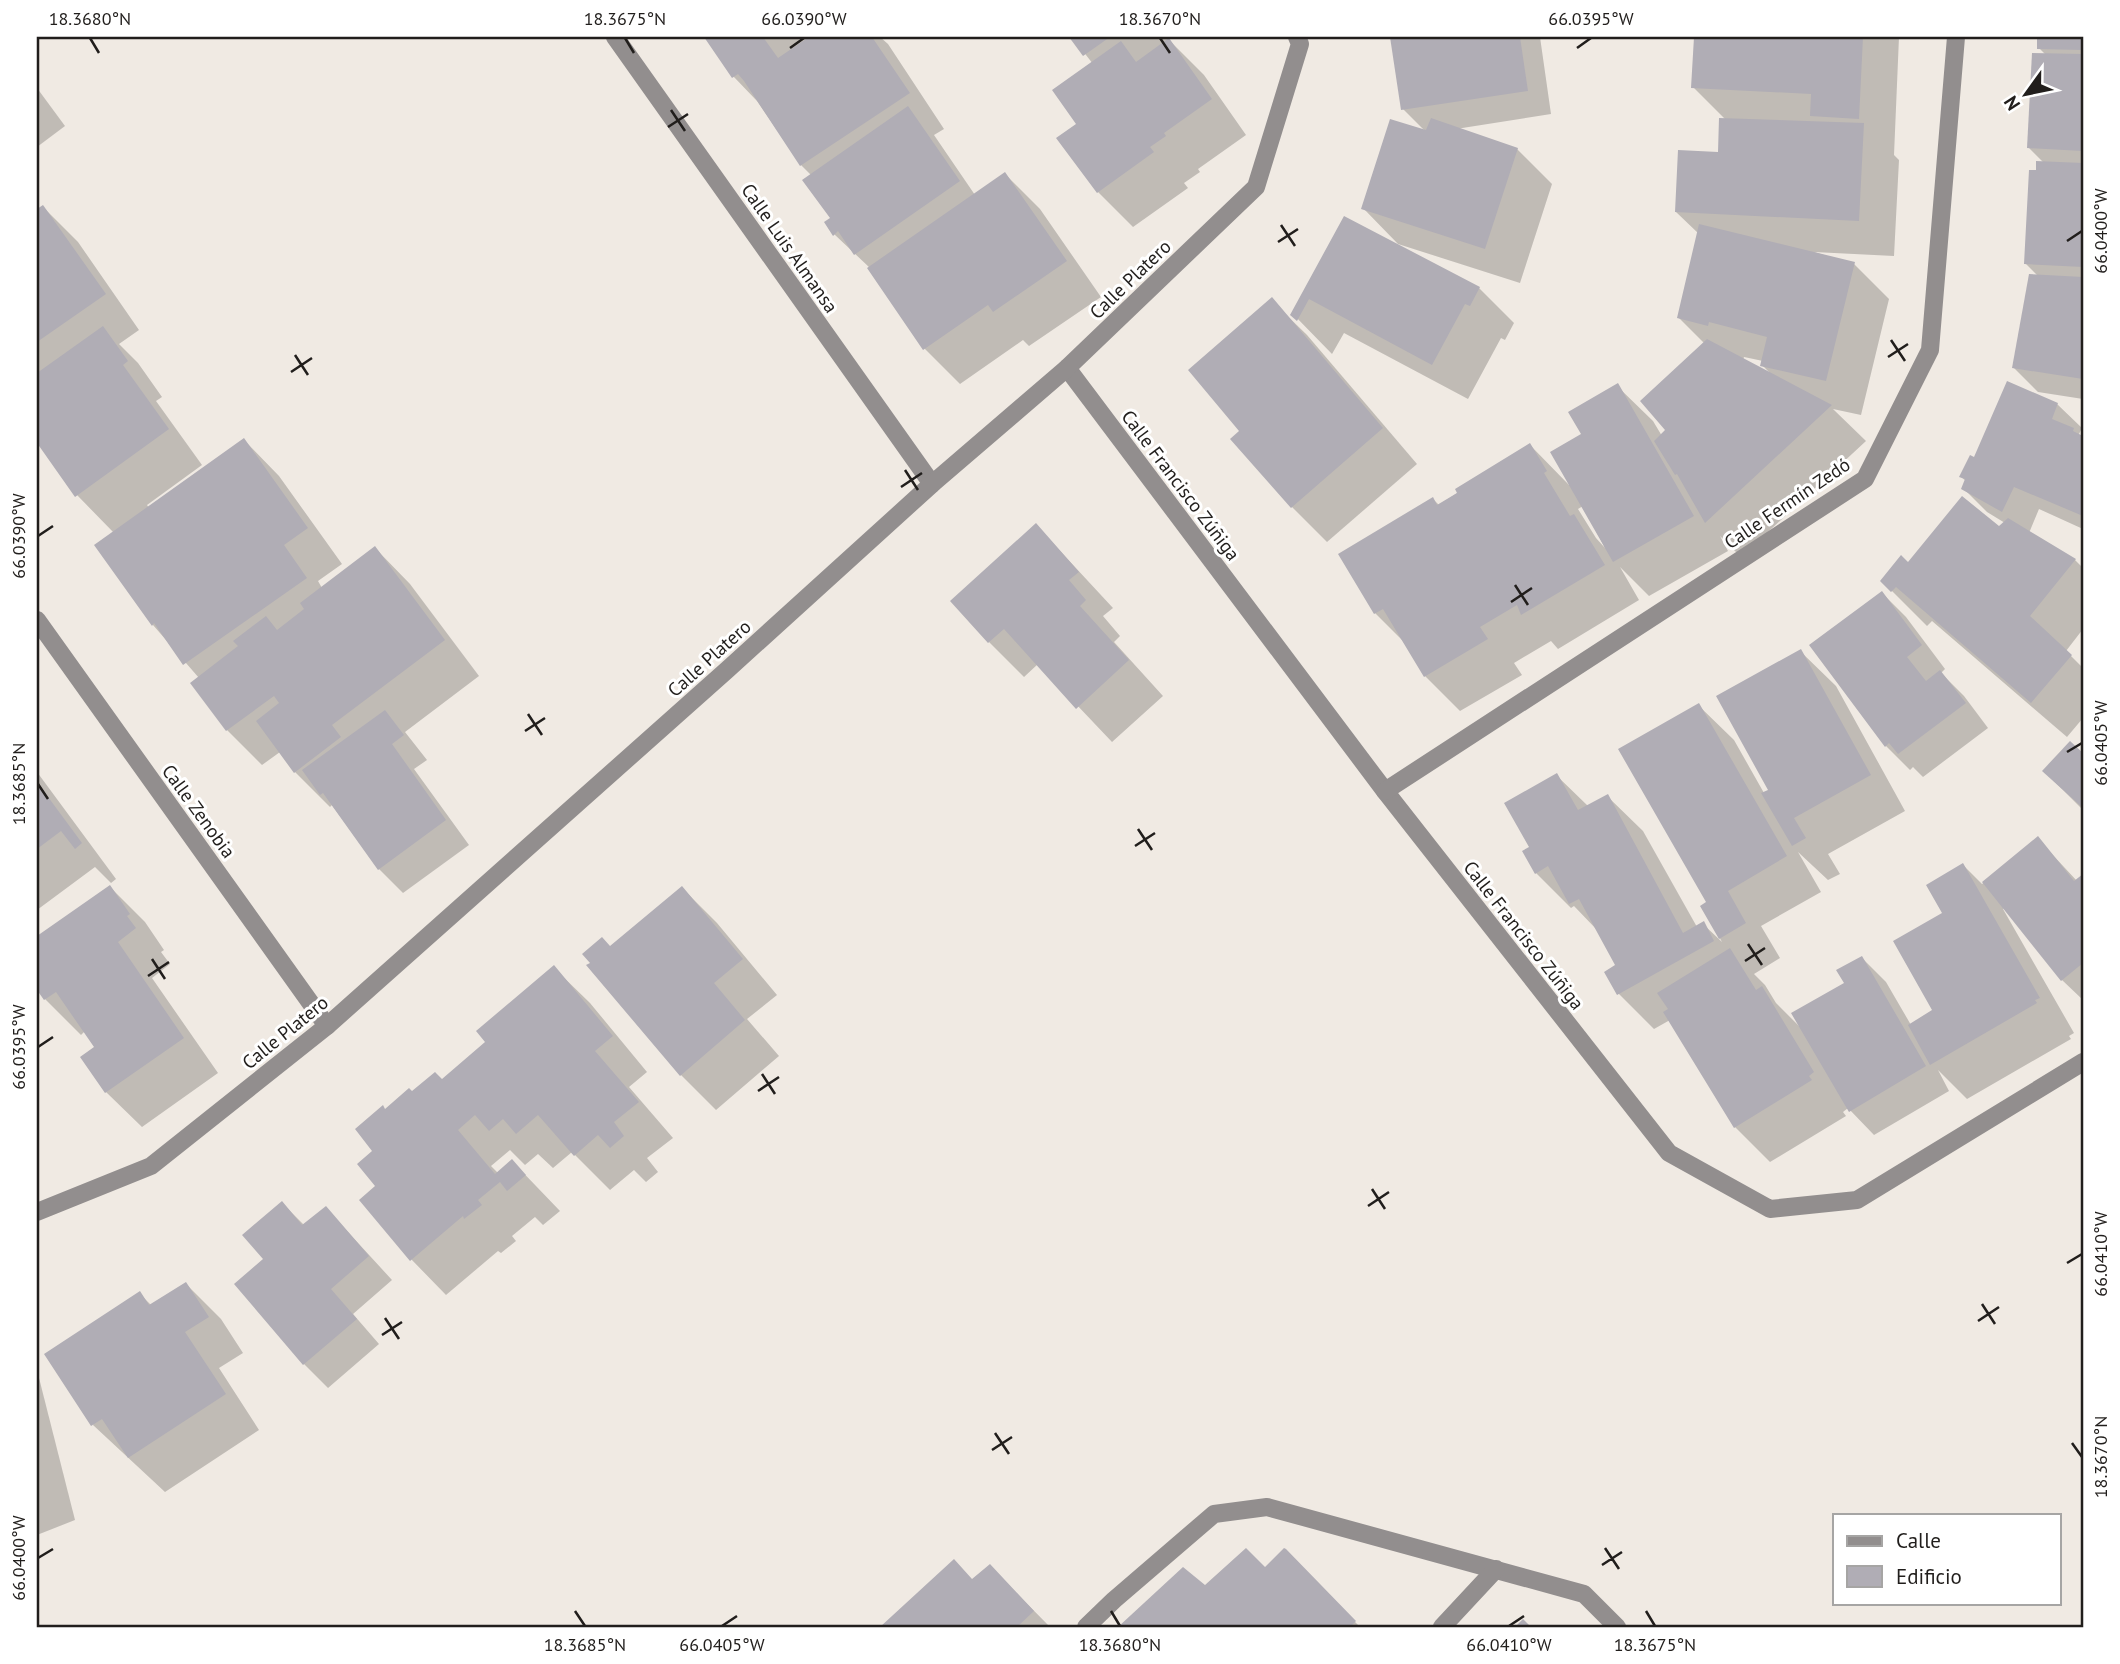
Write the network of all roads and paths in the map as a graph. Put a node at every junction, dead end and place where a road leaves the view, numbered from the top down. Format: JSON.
{"nodes":[{"id":1,"x":615,"y":37,"type":"edge"},
{"id":2,"x":1297,"y":37,"type":"edge"},
{"id":3,"x":1956,"y":37,"type":"edge"},
{"id":4,"x":1067,"y":368,"type":"junction"},
{"id":5,"x":932,"y":484,"type":"junction"},
{"id":6,"x":37,"y":620,"type":"edge"},
{"id":7,"x":1385,"y":791,"type":"junction"},
{"id":8,"x":327,"y":1026,"type":"junction"},
{"id":9,"x":2083,"y":1062,"type":"edge"},
{"id":10,"x":37,"y":1212,"type":"edge"},
{"id":11,"x":1496,"y":1569,"type":"junction"},
{"id":12,"x":1086,"y":1627,"type":"edge"},
{"id":13,"x":1442,"y":1627,"type":"edge"},
{"id":14,"x":1617,"y":1627,"type":"edge"}],
"edges":[{"from":1,"to":5,"type":"street","name":"Calle Luis Almansa"},
{"from":2,"to":4,"type":"street","name":"Calle Platero"},
{"from":3,"to":7,"type":"street","name":"Calle Fermín Zedó"},
{"from":4,"to":5,"type":"street","name":"Calle Platero"},
{"from":4,"to":7,"type":"street","name":"Calle Francisco Zúñiga"},
{"from":5,"to":8,"type":"street","name":"Calle Platero"},
{"from":6,"to":8,"type":"street","name":"Calle Zenobia"},
{"from":7,"to":9,"type":"street","name":"Calle Francisco Zúñiga"},
{"from":8,"to":10,"type":"street","name":"Calle Platero"},
{"from":11,"to":12,"type":"street"},
{"from":11,"to":13,"type":"street"},
{"from":11,"to":14,"type":"street"}]}
